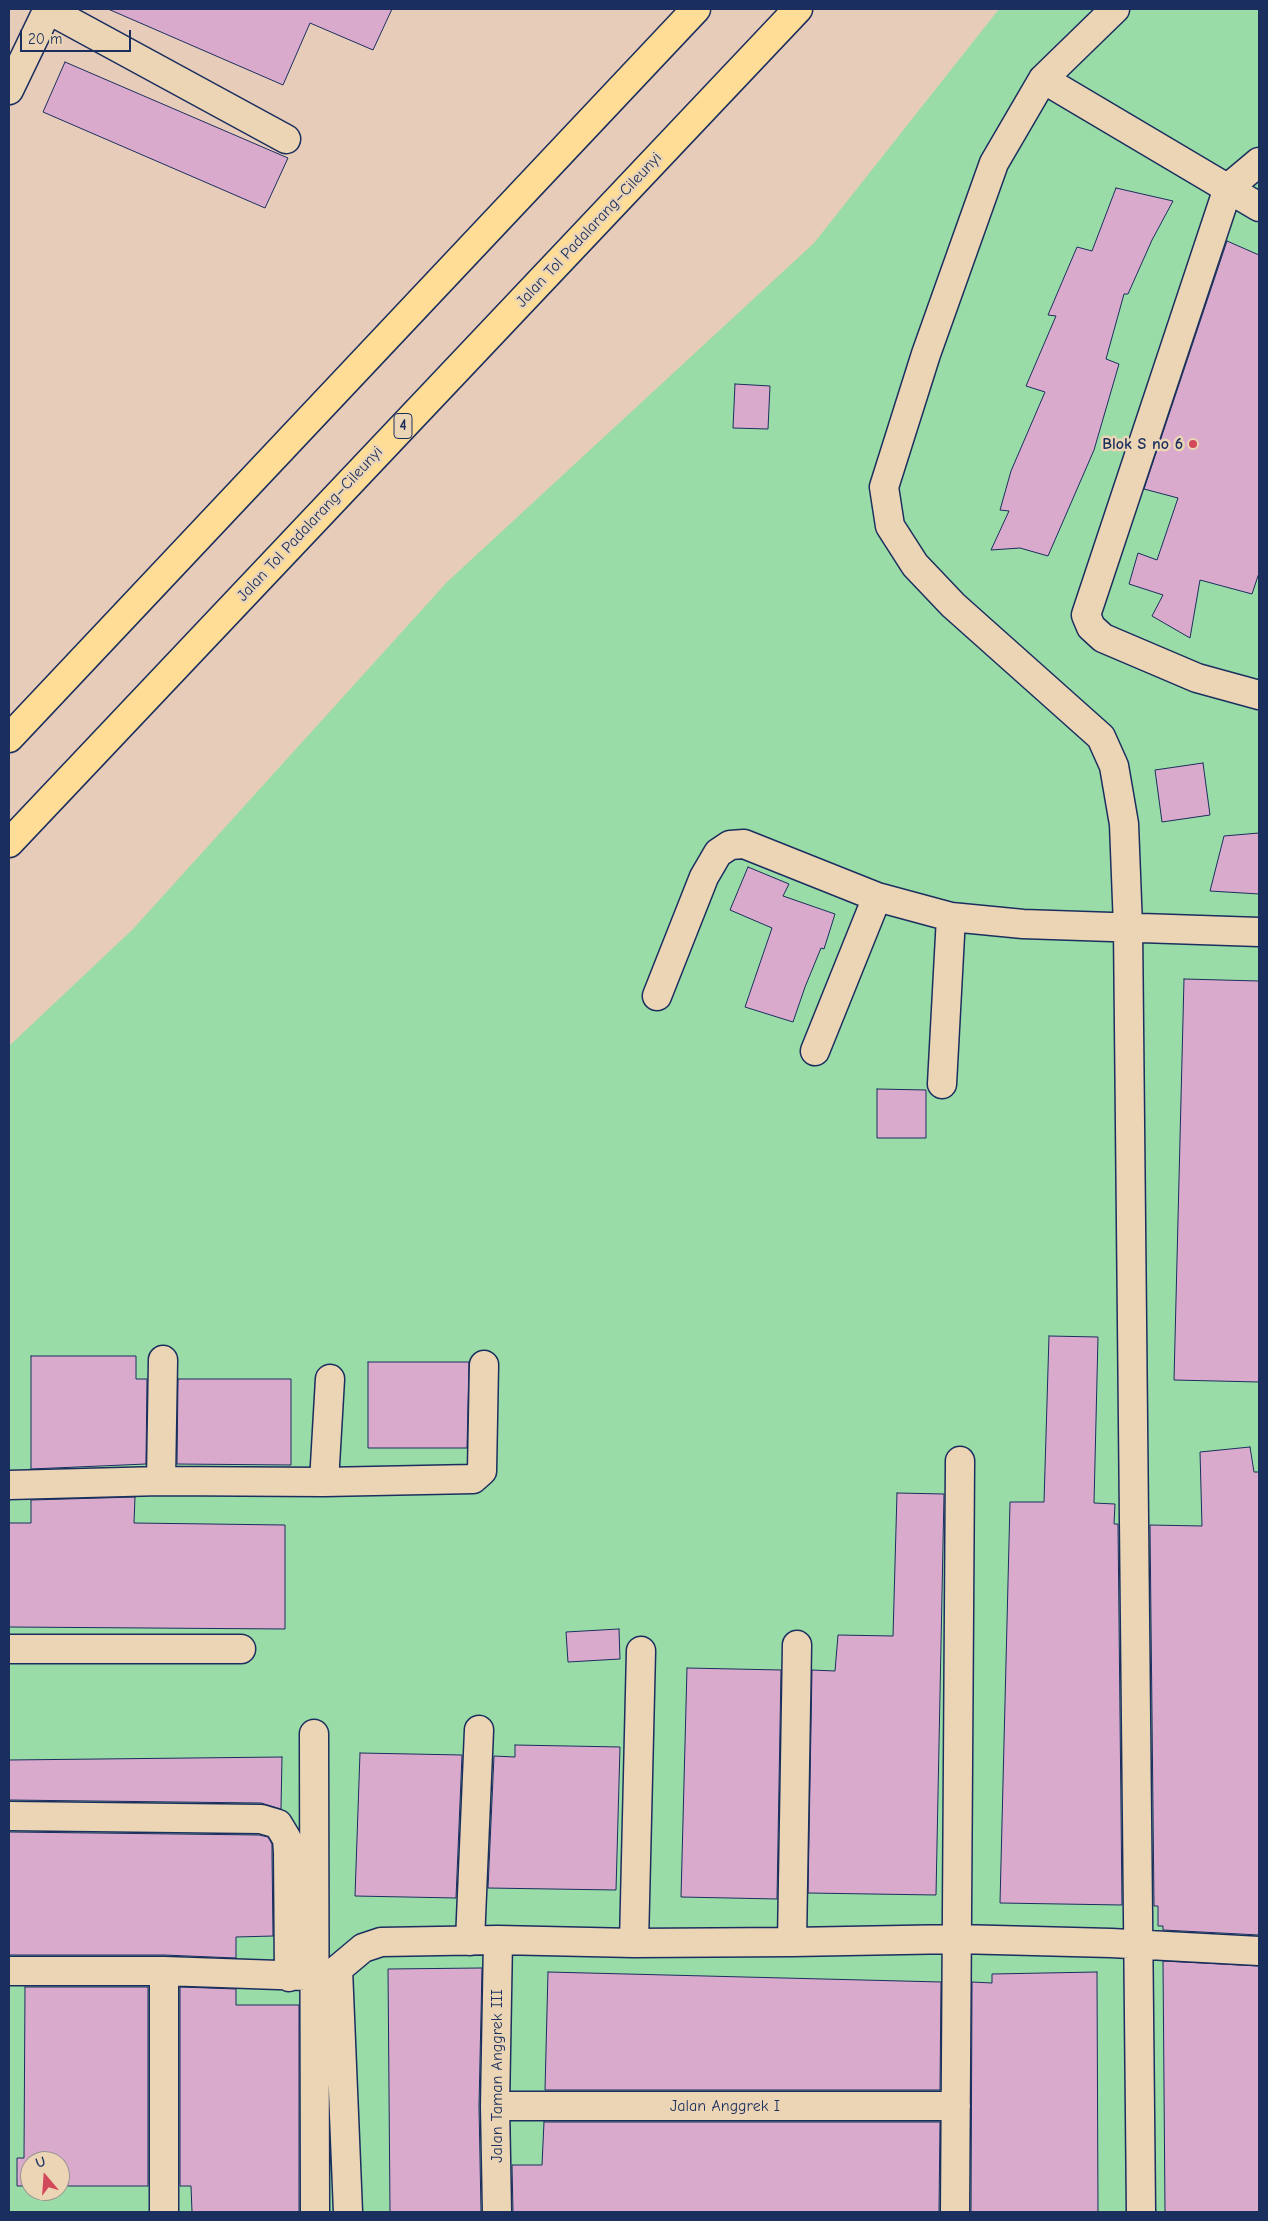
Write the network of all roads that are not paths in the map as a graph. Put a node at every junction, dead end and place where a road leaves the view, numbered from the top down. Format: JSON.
{"nodes":[{"id":1,"x":47,"y":9,"type":"edge"},
{"id":2,"x":696,"y":9,"type":"edge"},
{"id":3,"x":798,"y":9,"type":"edge"},
{"id":4,"x":1115,"y":9,"type":"edge"},
{"id":5,"x":1043,"y":79,"type":"junction"},
{"id":6,"x":9,"y":90,"type":"edge"},
{"id":7,"x":286,"y":139,"type":"dead end"},
{"id":8,"x":1259,"y":162,"type":"edge"},
{"id":9,"x":1228,"y":188,"type":"junction"},
{"id":10,"x":1259,"y":207,"type":"edge"},
{"id":11,"x":1259,"y":695,"type":"edge"},
{"id":12,"x":9,"y":738,"type":"edge"},
{"id":13,"x":9,"y":843,"type":"edge"},
{"id":14,"x":877,"y":897,"type":"junction"},
{"id":15,"x":951,"y":917,"type":"junction"},
{"id":16,"x":1128,"y":927,"type":"junction"},
{"id":17,"x":1259,"y":932,"type":"edge"},
{"id":18,"x":657,"y":996,"type":"dead end"},
{"id":19,"x":816,"y":1051,"type":"dead end"},
{"id":20,"x":942,"y":1084,"type":"dead end"},
{"id":21,"x":163,"y":1360,"type":"dead end"},
{"id":22,"x":484,"y":1365,"type":"dead end"},
{"id":23,"x":330,"y":1379,"type":"dead end"},
{"id":24,"x":960,"y":1461,"type":"dead end"},
{"id":25,"x":161,"y":1481,"type":"junction"},
{"id":26,"x":324,"y":1482,"type":"junction"},
{"id":27,"x":9,"y":1485,"type":"edge"},
{"id":28,"x":797,"y":1645,"type":"dead end"},
{"id":29,"x":9,"y":1649,"type":"edge"},
{"id":30,"x":240,"y":1649,"type":"dead end"},
{"id":31,"x":641,"y":1651,"type":"dead end"},
{"id":32,"x":479,"y":1730,"type":"dead end"},
{"id":33,"x":314,"y":1734,"type":"dead end"},
{"id":34,"x":9,"y":1816,"type":"edge"},
{"id":35,"x":957,"y":1939,"type":"junction"},
{"id":36,"x":498,"y":1940,"type":"junction"},
{"id":37,"x":470,"y":1941,"type":"junction"},
{"id":38,"x":792,"y":1942,"type":"junction"},
{"id":39,"x":634,"y":1943,"type":"junction"},
{"id":40,"x":1137,"y":1945,"type":"junction"},
{"id":41,"x":1259,"y":1951,"type":"edge"},
{"id":42,"x":9,"y":1971,"type":"edge"},
{"id":43,"x":164,"y":1971,"type":"junction"},
{"id":44,"x":314,"y":1974,"type":"junction"},
{"id":45,"x":495,"y":2106,"type":"junction"},
{"id":46,"x":956,"y":2106,"type":"junction"},
{"id":47,"x":164,"y":2212,"type":"edge"},
{"id":48,"x":315,"y":2212,"type":"edge"},
{"id":49,"x":348,"y":2212,"type":"edge"},
{"id":50,"x":497,"y":2212,"type":"edge"},
{"id":51,"x":955,"y":2212,"type":"edge"},
{"id":52,"x":1140,"y":2212,"type":"edge"}],
"edges":[{"from":1,"to":6,"type":"street"},
{"from":1,"to":7,"type":"street"},
{"from":2,"to":12,"type":"highway"},
{"from":3,"to":13,"type":"highway","name":"Jalan Tol Padalarang–Cileunyi","number":"4"},
{"from":4,"to":5,"type":"street"},
{"from":5,"to":9,"type":"street"},
{"from":5,"to":16,"type":"street"},
{"from":8,"to":9,"type":"street"},
{"from":9,"to":10,"type":"street"},
{"from":9,"to":11,"type":"street"},
{"from":14,"to":15,"type":"street"},
{"from":14,"to":18,"type":"street"},
{"from":14,"to":19,"type":"street"},
{"from":15,"to":16,"type":"street"},
{"from":15,"to":20,"type":"street"},
{"from":16,"to":17,"type":"street"},
{"from":16,"to":40,"type":"street"},
{"from":21,"to":25,"type":"street"},
{"from":22,"to":26,"type":"street"},
{"from":23,"to":26,"type":"street"},
{"from":24,"to":35,"type":"street"},
{"from":25,"to":26,"type":"street"},
{"from":25,"to":27,"type":"street"},
{"from":28,"to":38,"type":"street"},
{"from":29,"to":30,"type":"street"},
{"from":31,"to":39,"type":"street"},
{"from":32,"to":37,"type":"street"},
{"from":33,"to":44,"type":"street"},
{"from":34,"to":44,"type":"street"},
{"from":35,"to":38,"type":"street"},
{"from":35,"to":40,"type":"street"},
{"from":35,"to":46,"type":"street"},
{"from":36,"to":37,"type":"street"},
{"from":36,"to":39,"type":"street"},
{"from":36,"to":45,"type":"street","name":"Jalan Taman Anggrek III"},
{"from":37,"to":44,"type":"street"},
{"from":38,"to":39,"type":"street"},
{"from":40,"to":41,"type":"street"},
{"from":40,"to":52,"type":"street"},
{"from":42,"to":43,"type":"street"},
{"from":43,"to":44,"type":"street"},
{"from":43,"to":47,"type":"street"},
{"from":44,"to":48,"type":"street"},
{"from":44,"to":49,"type":"street"},
{"from":45,"to":46,"type":"street","name":"Jalan Anggrek I"},
{"from":45,"to":50,"type":"street","name":"Jalan Taman Anggrek III"},
{"from":46,"to":51,"type":"street"}]}
